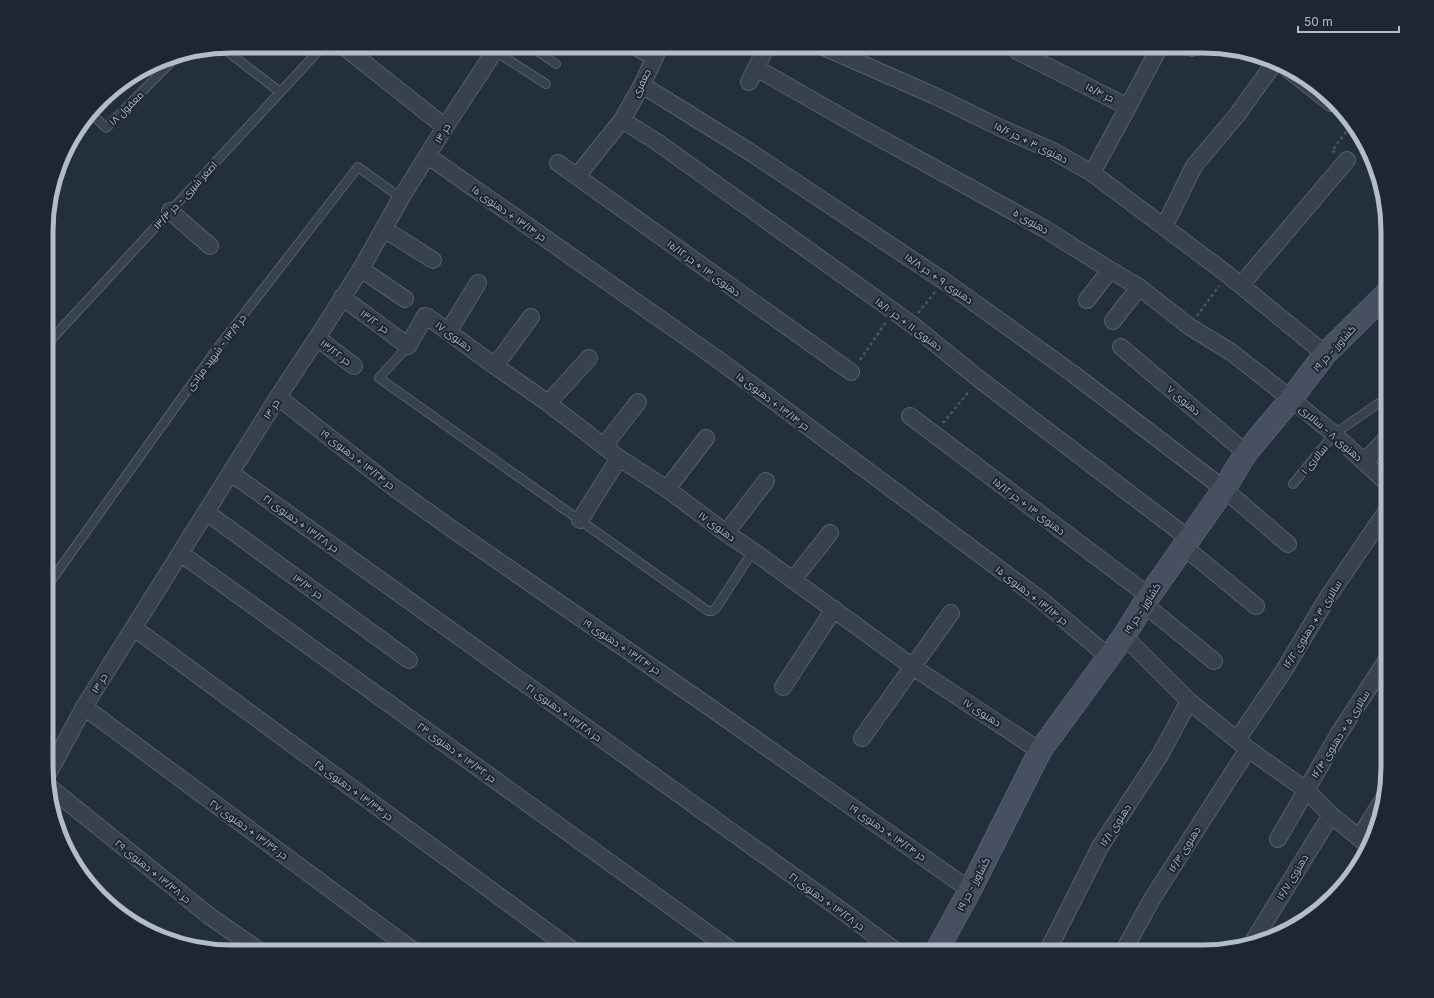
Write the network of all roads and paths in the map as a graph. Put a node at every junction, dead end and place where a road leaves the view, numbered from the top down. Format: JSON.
{"nodes":[{"id":1,"x":229,"y":53,"type":"edge"},
{"id":2,"x":316,"y":53,"type":"edge"},
{"id":3,"x":352,"y":53,"type":"edge"},
{"id":4,"x":494,"y":53,"type":"edge"},
{"id":5,"x":503,"y":53,"type":"edge"},
{"id":6,"x":540,"y":53,"type":"edge"},
{"id":7,"x":657,"y":53,"type":"edge"},
{"id":8,"x":764,"y":53,"type":"edge"},
{"id":9,"x":837,"y":53,"type":"edge"},
{"id":10,"x":1021,"y":53,"type":"edge"},
{"id":11,"x":1156,"y":53,"type":"edge"},
{"id":12,"x":169,"y":64,"type":"edge"},
{"id":13,"x":556,"y":64,"type":"dead end"},
{"id":14,"x":1271,"y":67,"type":"edge"},
{"id":15,"x":756,"y":68,"type":"junction"},
{"id":16,"x":749,"y":82,"type":"dead end"},
{"id":17,"x":546,"y":84,"type":"dead end"},
{"id":18,"x":642,"y":85,"type":"junction"},
{"id":19,"x":280,"y":92,"type":"junction"},
{"id":20,"x":1128,"y":107,"type":"junction"},
{"id":21,"x":95,"y":117,"type":"edge"},
{"id":22,"x":622,"y":120,"type":"junction"},
{"id":23,"x":445,"y":127,"type":"junction"},
{"id":24,"x":1348,"y":128,"type":"edge"},
{"id":25,"x":428,"y":156,"type":"junction"},
{"id":26,"x":1347,"y":160,"type":"joint"},
{"id":27,"x":558,"y":162,"type":"dead end"},
{"id":28,"x":1092,"y":173,"type":"junction"},
{"id":29,"x":577,"y":176,"type":"junction"},
{"id":30,"x":401,"y":198,"type":"junction"},
{"id":31,"x":170,"y":211,"type":"junction"},
{"id":32,"x":1164,"y":227,"type":"junction"},
{"id":33,"x":384,"y":229,"type":"junction"},
{"id":34,"x":210,"y":246,"type":"dead end"},
{"id":35,"x":433,"y":260,"type":"dead end"},
{"id":36,"x":361,"y":269,"type":"junction"},
{"id":37,"x":1110,"y":270,"type":"junction"},
{"id":38,"x":1227,"y":274,"type":"junction"},
{"id":39,"x":944,"y":281,"type":"junction"},
{"id":40,"x":478,"y":283,"type":"dead end"},
{"id":41,"x":1241,"y":285,"type":"junction"},
{"id":42,"x":1139,"y":287,"type":"junction"},
{"id":43,"x":342,"y":297,"type":"junction"},
{"id":44,"x":405,"y":299,"type":"dead end"},
{"id":45,"x":1381,"y":299,"type":"edge"},
{"id":46,"x":1087,"y":300,"type":"dead end"},
{"id":47,"x":893,"y":312,"type":"junction"},
{"id":48,"x":531,"y":317,"type":"dead end"},
{"id":49,"x":1113,"y":321,"type":"dead end"},
{"id":50,"x":910,"y":323,"type":"junction"},
{"id":51,"x":1190,"y":327,"type":"junction"},
{"id":52,"x":448,"y":332,"type":"junction"},
{"id":53,"x":53,"y":338,"type":"edge"},
{"id":54,"x":318,"y":338,"type":"junction"},
{"id":55,"x":408,"y":346,"type":"junction"},
{"id":56,"x":1121,"y":347,"type":"dead end"},
{"id":57,"x":1325,"y":354,"type":"junction"},
{"id":58,"x":589,"y":358,"type":"dead end"},
{"id":59,"x":354,"y":366,"type":"dead end"},
{"id":60,"x":495,"y":366,"type":"junction"},
{"id":61,"x":851,"y":372,"type":"joint"},
{"id":62,"x":979,"y":379,"type":"junction"},
{"id":63,"x":278,"y":397,"type":"junction"},
{"id":64,"x":1291,"y":399,"type":"junction"},
{"id":65,"x":638,"y":402,"type":"dead end"},
{"id":66,"x":548,"y":403,"type":"junction"},
{"id":67,"x":1379,"y":403,"type":"dead end"},
{"id":68,"x":910,"y":416,"type":"dead end"},
{"id":69,"x":934,"y":434,"type":"junction"},
{"id":70,"x":1334,"y":434,"type":"junction"},
{"id":71,"x":706,"y":438,"type":"dead end"},
{"id":72,"x":1381,"y":444,"type":"edge"},
{"id":73,"x":604,"y":446,"type":"junction"},
{"id":74,"x":1246,"y":453,"type":"junction"},
{"id":75,"x":619,"y":458,"type":"junction"},
{"id":76,"x":1364,"y":462,"type":"junction"},
{"id":77,"x":231,"y":473,"type":"junction"},
{"id":78,"x":1381,"y":478,"type":"edge"},
{"id":79,"x":766,"y":481,"type":"dead end"},
{"id":80,"x":1293,"y":484,"type":"dead end"},
{"id":81,"x":667,"y":489,"type":"junction"},
{"id":82,"x":1224,"y":489,"type":"junction"},
{"id":83,"x":206,"y":512,"type":"junction"},
{"id":84,"x":1381,"y":519,"type":"edge"},
{"id":85,"x":580,"y":520,"type":"junction"},
{"id":86,"x":726,"y":533,"type":"junction"},
{"id":87,"x":830,"y":533,"type":"dead end"},
{"id":88,"x":1186,"y":542,"type":"junction"},
{"id":89,"x":1288,"y":544,"type":"dead end"},
{"id":90,"x":753,"y":551,"type":"junction"},
{"id":91,"x":180,"y":553,"type":"junction"},
{"id":92,"x":53,"y":578,"type":"edge"},
{"id":93,"x":793,"y":580,"type":"junction"},
{"id":94,"x":1146,"y":600,"type":"junction"},
{"id":95,"x":1256,"y":606,"type":"dead end"},
{"id":96,"x":834,"y":609,"type":"junction"},
{"id":97,"x":950,"y":613,"type":"dead end"},
{"id":98,"x":134,"y":628,"type":"junction"},
{"id":99,"x":1124,"y":636,"type":"junction"},
{"id":100,"x":1109,"y":657,"type":"junction"},
{"id":101,"x":409,"y":660,"type":"dead end"},
{"id":102,"x":1214,"y":661,"type":"dead end"},
{"id":103,"x":913,"y":667,"type":"junction"},
{"id":104,"x":1381,"y":669,"type":"edge"},
{"id":105,"x":783,"y":687,"type":"dead end"},
{"id":106,"x":1189,"y":702,"type":"junction"},
{"id":107,"x":84,"y":707,"type":"junction"},
{"id":108,"x":862,"y":738,"type":"dead end"},
{"id":109,"x":1242,"y":744,"type":"junction"},
{"id":110,"x":1040,"y":751,"type":"junction"},
{"id":111,"x":53,"y":765,"type":"edge"},
{"id":112,"x":1306,"y":790,"type":"junction"},
{"id":113,"x":55,"y":792,"type":"edge"},
{"id":114,"x":1331,"y":815,"type":"junction"},
{"id":115,"x":1373,"y":822,"type":"edge"},
{"id":116,"x":1278,"y":839,"type":"dead end"},
{"id":117,"x":1363,"y":842,"type":"edge"},
{"id":118,"x":970,"y":890,"type":"junction"},
{"id":119,"x":1256,"y":937,"type":"edge"},
{"id":120,"x":251,"y":945,"type":"edge"},
{"id":121,"x":406,"y":945,"type":"edge"},
{"id":122,"x":565,"y":945,"type":"edge"},
{"id":123,"x":724,"y":945,"type":"edge"},
{"id":124,"x":888,"y":945,"type":"edge"},
{"id":125,"x":940,"y":945,"type":"edge"},
{"id":126,"x":1051,"y":945,"type":"edge"},
{"id":127,"x":1127,"y":945,"type":"edge"}],
"edges":[{"from":1,"to":19,"type":"lane"},
{"from":2,"to":19,"type":"lane","name":"اصغر شیری - حر ۱۳/۳"},
{"from":3,"to":23,"type":"street"},
{"from":4,"to":23,"type":"street","name":"حر ۱۳"},
{"from":5,"to":17,"type":"lane"},
{"from":6,"to":13,"type":"lane"},
{"from":7,"to":18,"type":"street","name":"جعفری"},
{"from":8,"to":15,"type":"street"},
{"from":9,"to":28,"type":"street","name":"دهنوی ۳ + حر ۱۵/۶"},
{"from":10,"to":20,"type":"street","name":"حر ۱۵/۴"},
{"from":11,"to":20,"type":"street"},
{"from":12,"to":21,"type":"lane","name":"معقول ۱۸"},
{"from":14,"to":32,"type":"street"},
{"from":15,"to":16,"type":"street"},
{"from":15,"to":37,"type":"street","name":"دهنوی ۵"},
{"from":18,"to":22,"type":"street","name":"جعفری"},
{"from":18,"to":39,"type":"street","name":"دهنوی ۹ + حر ۱۵/۸"},
{"from":19,"to":31,"type":"lane","name":"اصغر شیری - حر ۱۳/۳"},
{"from":20,"to":28,"type":"street"},
{"from":22,"to":29,"type":"street","name":"جعفری"},
{"from":22,"to":47,"type":"street","name":"دهنوی ۱۱ + حر ۱۵/۱۰"},
{"from":23,"to":25,"type":"street","name":"حر ۱۳"},
{"from":24,"to":26,"type":"path"},
{"from":25,"to":30,"type":"street","name":"حر ۱۳"},
{"from":25,"to":100,"type":"street","name":"حر ۱۳/۱۴ + دهنوی ۱۵"},
{"from":26,"to":41,"type":"street"},
{"from":27,"to":29,"type":"street","name":"دهنوی ۱۳ + حر ۱۵/۱۲"},
{"from":28,"to":32,"type":"street","name":"دهنوی ۳ + حر ۱۵/۶"},
{"from":29,"to":61,"type":"street","name":"دهنوی ۱۳ + حر ۱۵/۱۲"},
{"from":30,"to":33,"type":"street","name":"حر ۱۳"},
{"from":30,"to":92,"type":"lane","name":"حر ۱۳/۹ - شهید مرادی"},
{"from":31,"to":34,"type":"street"},
{"from":31,"to":53,"type":"lane","name":"اصغر شیری - حر ۱۳/۳"},
{"from":32,"to":38,"type":"street","name":"دهنوی ۳ + حر ۱۵/۶"},
{"from":33,"to":35,"type":"street"},
{"from":33,"to":36,"type":"street","name":"حر ۱۳"},
{"from":36,"to":43,"type":"street","name":"حر ۱۳"},
{"from":36,"to":44,"type":"street"},
{"from":37,"to":42,"type":"street","name":"دهنوی ۵"},
{"from":37,"to":46,"type":"street"},
{"from":38,"to":41,"type":"street","name":"دهنوی ۳ + حر ۱۵/۶"},
{"from":38,"to":51,"type":"path"},
{"from":39,"to":50,"type":"path"},
{"from":39,"to":82,"type":"street","name":"دهنوی ۹ + حر ۱۵/۸"},
{"from":40,"to":52,"type":"street"},
{"from":41,"to":57,"type":"street","name":"دهنوی ۳ + حر ۱۵/۶"},
{"from":42,"to":49,"type":"street"},
{"from":42,"to":51,"type":"street","name":"دهنوی ۵"},
{"from":43,"to":54,"type":"street","name":"حر ۱۳"},
{"from":43,"to":55,"type":"street","name":"حر ۱۳/۲۰"},
{"from":45,"to":57,"type":"street","name":"کشاورز - حر ۱۹"},
{"from":47,"to":50,"type":"street","name":"دهنوی ۱۱ + حر ۱۵/۱۰"},
{"from":47,"to":61,"type":"path"},
{"from":48,"to":60,"type":"street"},
{"from":50,"to":62,"type":"street","name":"دهنوی ۱۱ + حر ۱۵/۱۰"},
{"from":51,"to":64,"type":"street","name":"دهنوی ۵"},
{"from":52,"to":55,"type":"street","name":"دهنوی ۱۷"},
{"from":52,"to":60,"type":"street","name":"دهنوی ۱۷"},
{"from":54,"to":59,"type":"street","name":"حر ۱۳/۲۲"},
{"from":54,"to":63,"type":"street","name":"حر ۱۳"},
{"from":55,"to":85,"type":"lane"},
{"from":56,"to":74,"type":"street","name":"دهنوی ۷"},
{"from":57,"to":64,"type":"street","name":"کشاورز - حر ۱۹"},
{"from":58,"to":66,"type":"street"},
{"from":60,"to":66,"type":"street","name":"دهنوی ۱۷"},
{"from":62,"to":69,"type":"path"},
{"from":62,"to":88,"type":"street","name":"دهنوی ۱۱ + حر ۱۵/۱۰"},
{"from":63,"to":77,"type":"street","name":"حر ۱۳"},
{"from":63,"to":118,"type":"street","name":"حر ۱۳/۲۴ + دهنوی ۱۹"},
{"from":64,"to":70,"type":"street","name":"دهنوی ۸ - سالاری"},
{"from":64,"to":74,"type":"street","name":"کشاورز - حر ۱۹"},
{"from":65,"to":73,"type":"street"},
{"from":66,"to":73,"type":"street","name":"دهنوی ۱۷"},
{"from":67,"to":70,"type":"lane","name":"سالاری ۱"},
{"from":68,"to":69,"type":"street","name":"دهنوی ۱۳ + حر ۱۵/۱۲"},
{"from":69,"to":94,"type":"street","name":"دهنوی ۱۳ + حر ۱۵/۱۲"},
{"from":70,"to":76,"type":"street","name":"دهنوی ۸ - سالاری"},
{"from":70,"to":80,"type":"lane","name":"سالاری ۱"},
{"from":71,"to":81,"type":"street"},
{"from":72,"to":76,"type":"street"},
{"from":73,"to":75,"type":"street","name":"دهنوی ۱۷"},
{"from":74,"to":82,"type":"street","name":"کشاورز - حر ۱۹"},
{"from":75,"to":81,"type":"street","name":"دهنوی ۱۷"},
{"from":75,"to":85,"type":"street"},
{"from":76,"to":78,"type":"street","name":"دهنوی ۸ - سالاری"},
{"from":77,"to":83,"type":"street","name":"حر ۱۳"},
{"from":77,"to":124,"type":"street","name":"حر ۱۳/۲۸ + دهنوی ۲۱"},
{"from":79,"to":86,"type":"street"},
{"from":81,"to":86,"type":"street","name":"دهنوی ۱۷"},
{"from":82,"to":88,"type":"street","name":"کشاورز - حر ۱۹"},
{"from":82,"to":89,"type":"street","name":"دهنوی ۹ + حر ۱۵/۸"},
{"from":83,"to":91,"type":"street","name":"حر ۱۳"},
{"from":83,"to":101,"type":"street","name":"حر ۱۳/۳۰"},
{"from":84,"to":109,"type":"street","name":"سالاری ۳ + دهنوی ۱۶/۲"},
{"from":85,"to":90,"type":"lane"},
{"from":86,"to":90,"type":"street","name":"دهنوی ۱۷"},
{"from":87,"to":93,"type":"street"},
{"from":88,"to":94,"type":"street","name":"کشاورز - حر ۱۹"},
{"from":88,"to":95,"type":"street","name":"دهنوی ۱۱ + حر ۱۵/۱۰"},
{"from":90,"to":93,"type":"street","name":"دهنوی ۱۷"},
{"from":91,"to":98,"type":"street","name":"حر ۱۳"},
{"from":91,"to":123,"type":"street","name":"حر ۱۳/۳۲ + دهنوی ۲۳"},
{"from":93,"to":96,"type":"street","name":"دهنوی ۱۷"},
{"from":94,"to":99,"type":"street","name":"کشاورز - حر ۱۹"},
{"from":94,"to":102,"type":"street","name":"دهنوی ۱۳ + حر ۱۵/۱۲"},
{"from":96,"to":103,"type":"street","name":"دهنوی ۱۷"},
{"from":96,"to":105,"type":"street"},
{"from":97,"to":103,"type":"street"},
{"from":98,"to":107,"type":"street","name":"حر ۱۳"},
{"from":98,"to":122,"type":"street","name":"حر ۱۳/۳۴ + دهنوی ۲۵"},
{"from":99,"to":100,"type":"street","name":"کشاورز - حر ۱۹"},
{"from":99,"to":106,"type":"street"},
{"from":100,"to":110,"type":"street","name":"کشاورز - حر ۱۹"},
{"from":103,"to":108,"type":"street"},
{"from":103,"to":110,"type":"street","name":"دهنوی ۱۷"},
{"from":104,"to":112,"type":"street","name":"سالاری ۵ + دهنوی ۱۶/۴"},
{"from":106,"to":109,"type":"street"},
{"from":106,"to":126,"type":"street","name":"دهنوی ۱۶/۱"},
{"from":107,"to":111,"type":"street","name":"حر ۱۳"},
{"from":107,"to":121,"type":"street","name":"حر ۱۳/۳۶ + دهنوی ۲۷"},
{"from":109,"to":112,"type":"street"},
{"from":109,"to":127,"type":"street","name":"دهنوی ۱۶/۳"},
{"from":110,"to":118,"type":"street","name":"کشاورز - حر ۱۹"},
{"from":112,"to":114,"type":"street"},
{"from":112,"to":116,"type":"street","name":"سالاری ۵ + دهنوی ۱۶/۴"},
{"from":113,"to":120,"type":"street","name":"حر ۱۳/۳۸ + دهنوی ۲۹"},
{"from":114,"to":117,"type":"street"},
{"from":114,"to":119,"type":"street","name":"دهنوی ۱۶/۷"},
{"from":115,"to":117,"type":"street"},
{"from":118,"to":125,"type":"street","name":"کشاورز - حر ۱۹"}]}
